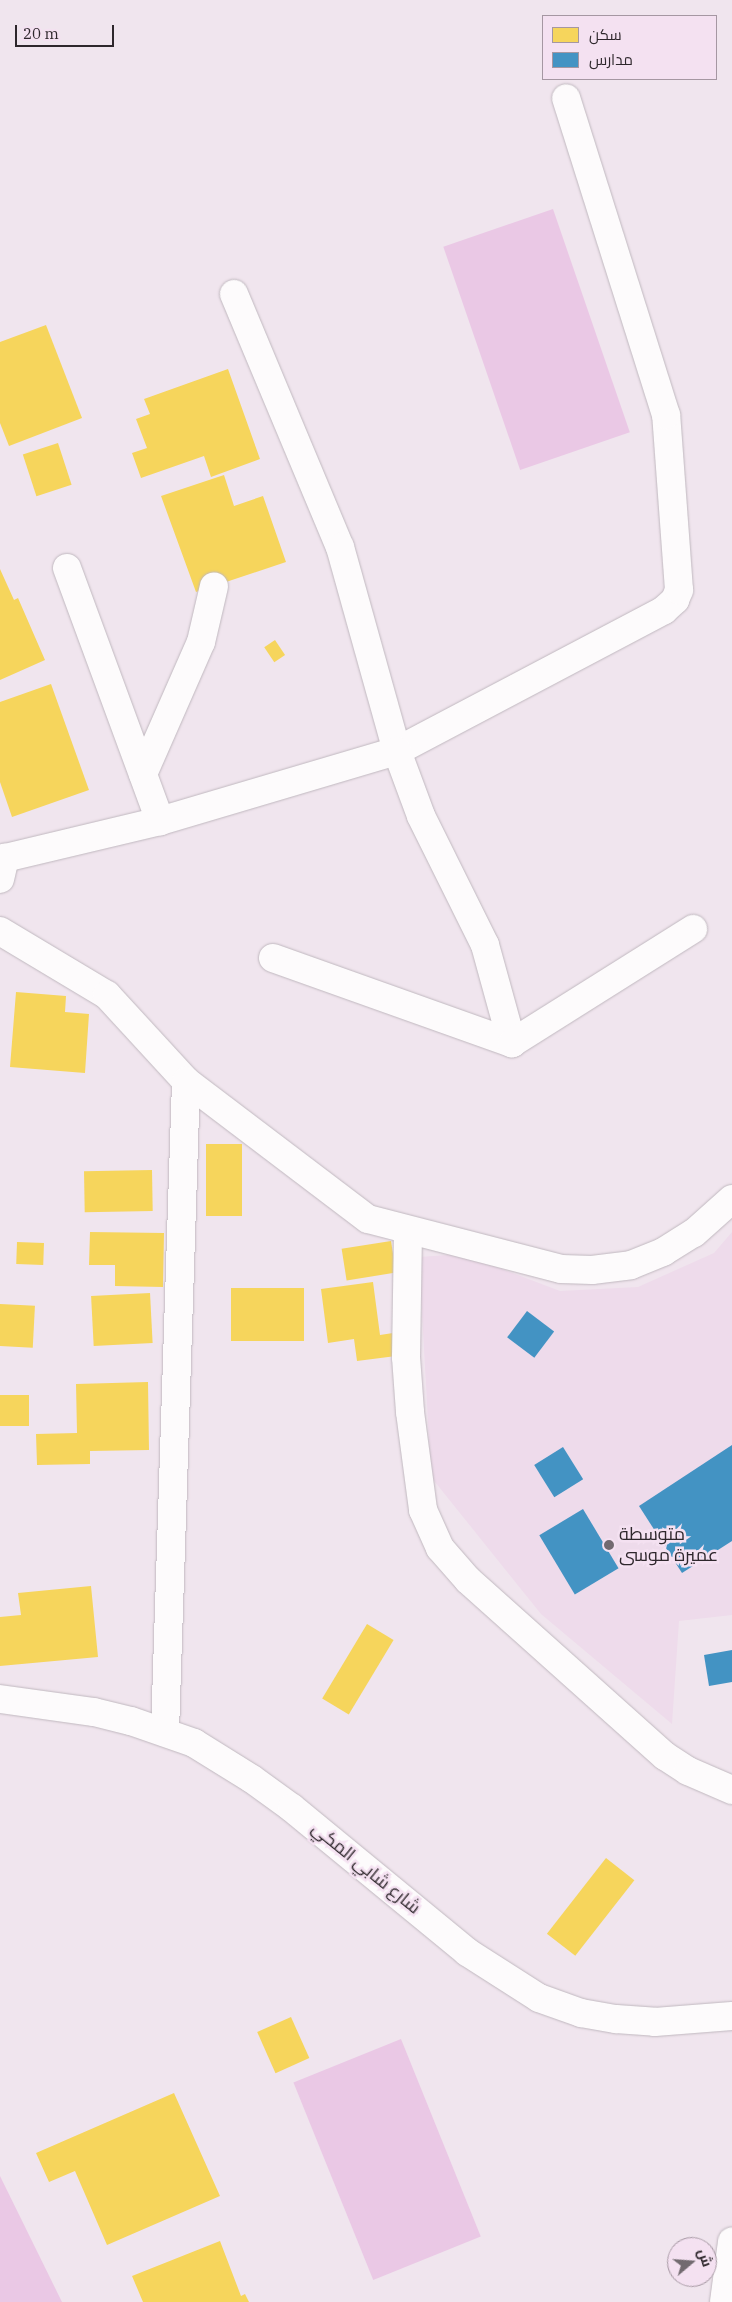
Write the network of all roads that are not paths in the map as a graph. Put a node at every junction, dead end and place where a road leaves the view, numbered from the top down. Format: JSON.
{"nodes":[{"id":1,"x":566,"y":98,"type":"dead end"},
{"id":2,"x":234,"y":294,"type":"dead end"},
{"id":3,"x":67,"y":568,"type":"dead end"},
{"id":4,"x":214,"y":586,"type":"dead end"},
{"id":5,"x":397,"y":751,"type":"junction"},
{"id":6,"x":143,"y":774,"type":"junction"},
{"id":7,"x":160,"y":821,"type":"junction"},
{"id":8,"x":2,"y":860,"type":"edge"},
{"id":9,"x":693,"y":929,"type":"dead end"},
{"id":10,"x":0,"y":931,"type":"edge"},
{"id":11,"x":273,"y":958,"type":"dead end"},
{"id":12,"x":512,"y":1042,"type":"junction"},
{"id":13,"x":186,"y":1082,"type":"junction"},
{"id":14,"x":732,"y":1199,"type":"edge"},
{"id":15,"x":408,"y":1230,"type":"junction"},
{"id":16,"x":0,"y":1699,"type":"edge"},
{"id":17,"x":165,"y":1732,"type":"junction"},
{"id":18,"x":732,"y":1790,"type":"edge"},
{"id":19,"x":732,"y":2016,"type":"edge"},
{"id":20,"x":732,"y":2242,"type":"edge"},
{"id":21,"x":724,"y":2302,"type":"edge"}],
"edges":[{"from":1,"to":5,"type":"street"},
{"from":2,"to":5,"type":"street"},
{"from":3,"to":6,"type":"street"},
{"from":4,"to":6,"type":"street"},
{"from":5,"to":7,"type":"street"},
{"from":5,"to":12,"type":"street"},
{"from":6,"to":7,"type":"street"},
{"from":7,"to":8,"type":"street"},
{"from":9,"to":12,"type":"street"},
{"from":10,"to":13,"type":"street"},
{"from":11,"to":12,"type":"street"},
{"from":13,"to":15,"type":"street"},
{"from":13,"to":17,"type":"street"},
{"from":14,"to":15,"type":"street"},
{"from":15,"to":18,"type":"street"},
{"from":16,"to":17,"type":"street","name":"شارع شابي المكي"},
{"from":17,"to":19,"type":"street","name":"شارع شابي المكي"},
{"from":20,"to":21,"type":"street"}]}
